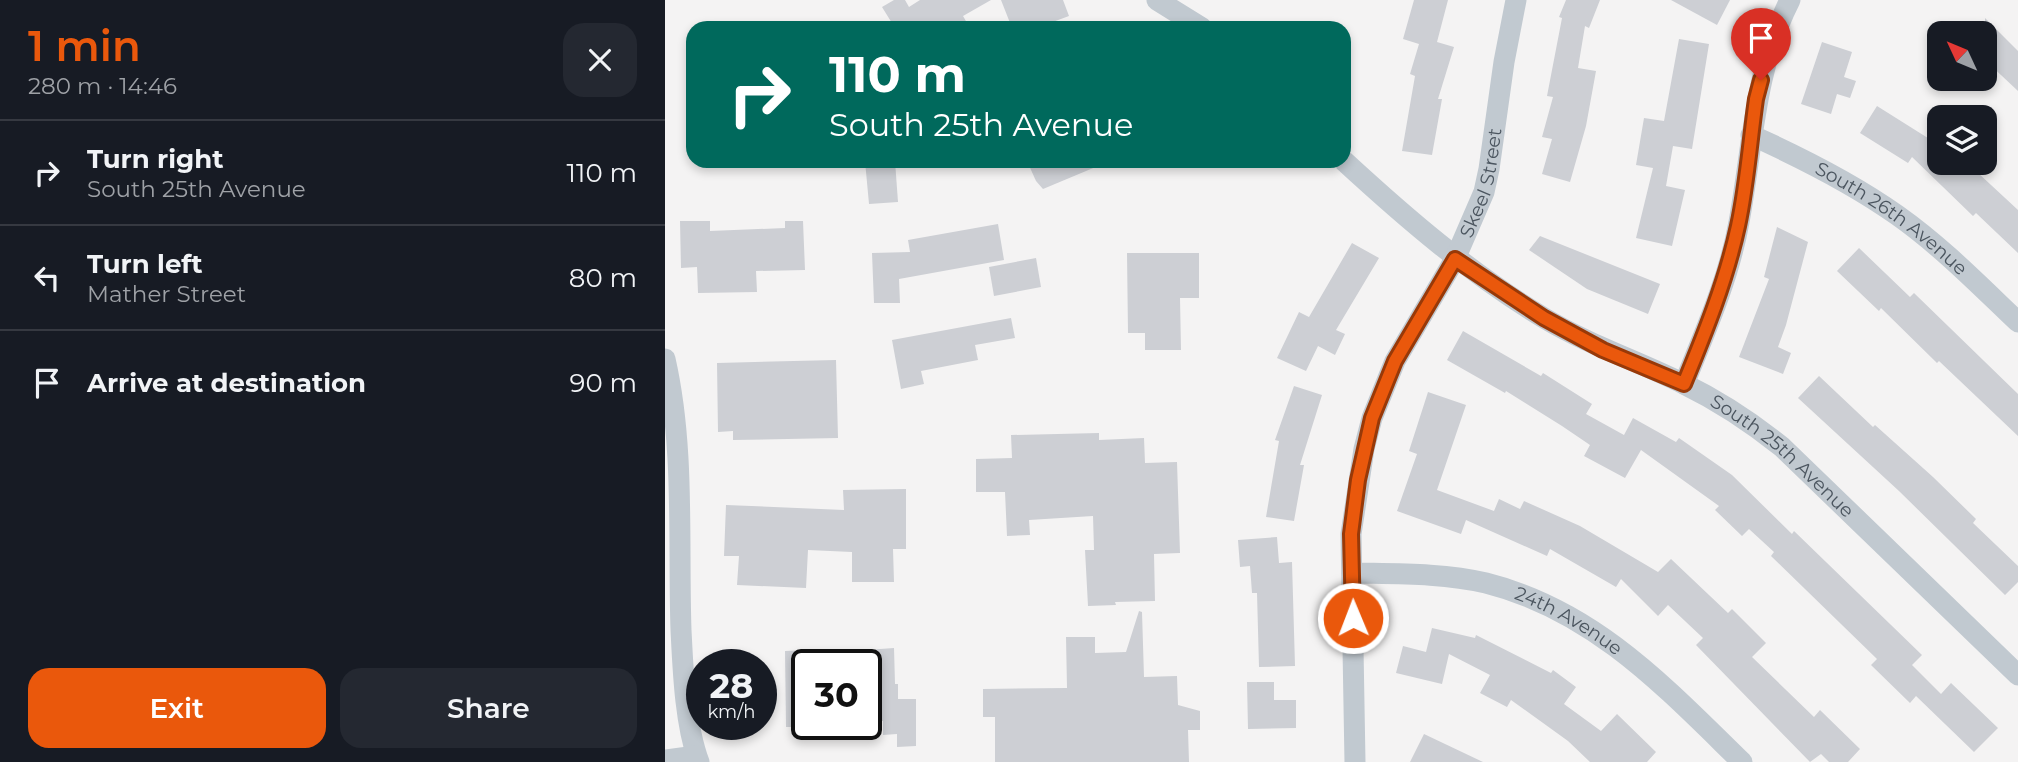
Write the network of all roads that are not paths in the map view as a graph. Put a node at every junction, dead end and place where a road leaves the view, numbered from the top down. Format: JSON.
{"nodes":[{"id":1,"x":1157,"y":0,"type":"edge"},
{"id":2,"x":1516,"y":0,"type":"edge"},
{"id":3,"x":1790,"y":0,"type":"edge"},
{"id":4,"x":1191,"y":21,"type":"edge"},
{"id":5,"x":1751,"y":135,"type":"junction"},
{"id":6,"x":1351,"y":168,"type":"edge"},
{"id":7,"x":1455,"y":259,"type":"junction"},
{"id":8,"x":2018,"y":323,"type":"edge"},
{"id":9,"x":665,"y":359,"type":"edge"},
{"id":10,"x":1684,"y":384,"type":"junction"},
{"id":11,"x":1352,"y":573,"type":"junction"},
{"id":12,"x":2018,"y":675,"type":"edge"},
{"id":13,"x":697,"y":759,"type":"edge"},
{"id":14,"x":665,"y":760,"type":"edge"},
{"id":15,"x":1355,"y":762,"type":"edge"},
{"id":16,"x":1742,"y":762,"type":"edge"}],
"edges":[{"from":1,"to":4,"type":"street"},
{"from":2,"to":7,"type":"street","name":"Skeel Street"},
{"from":3,"to":5,"type":"street"},
{"from":5,"to":8,"type":"street","name":"South 26th Avenue"},
{"from":5,"to":10,"type":"street"},
{"from":6,"to":7,"type":"street","name":"South 25th Avenue"},
{"from":7,"to":10,"type":"street","name":"South 25th Avenue"},
{"from":7,"to":11,"type":"street","name":"Skeel Street"},
{"from":9,"to":13,"type":"street"},
{"from":10,"to":12,"type":"street","name":"South 25th Avenue"},
{"from":11,"to":15,"type":"street","name":"Skeel Street"},
{"from":11,"to":16,"type":"street","name":"24th Avenue"},
{"from":13,"to":14,"type":"street"}]}
